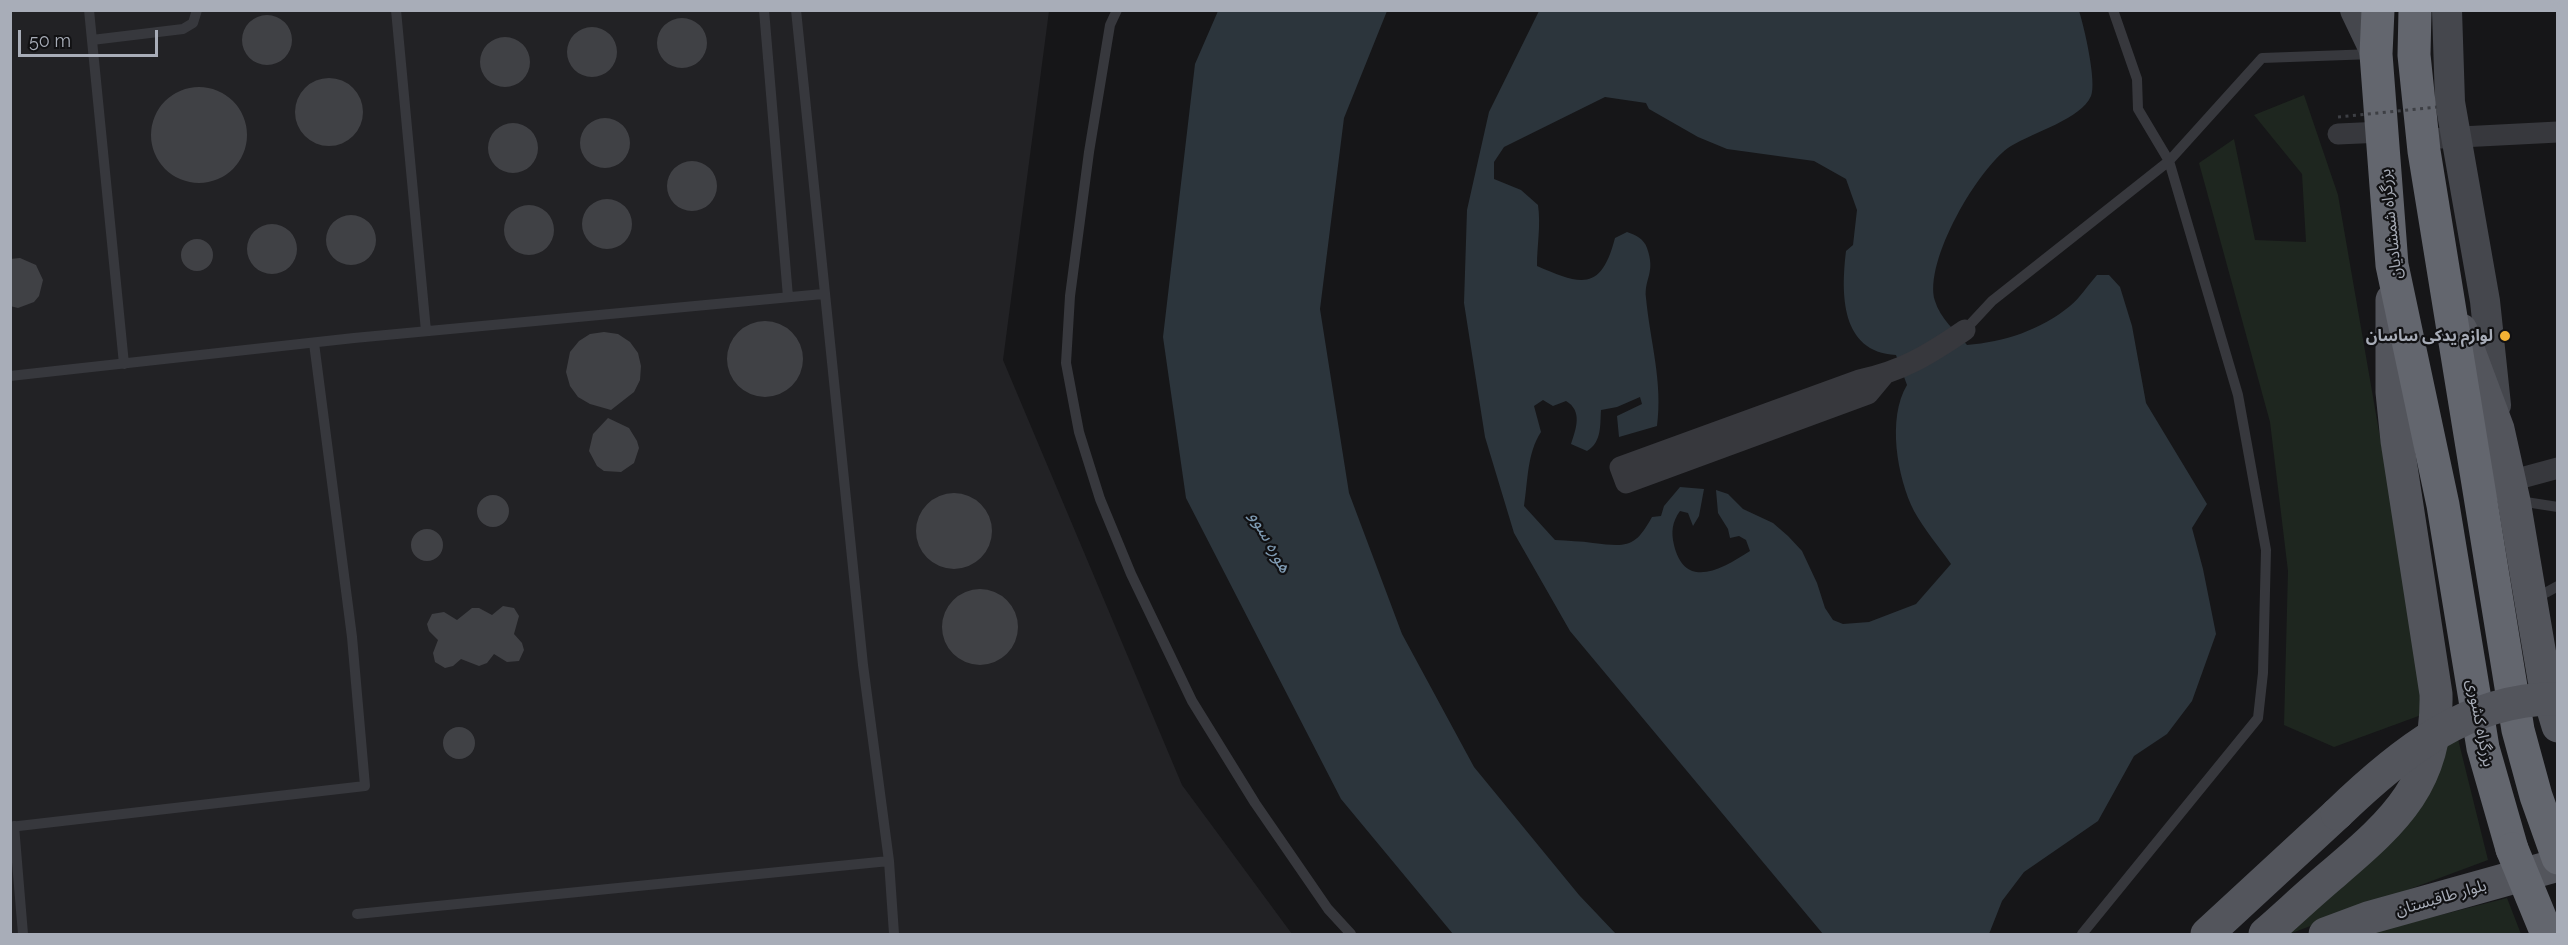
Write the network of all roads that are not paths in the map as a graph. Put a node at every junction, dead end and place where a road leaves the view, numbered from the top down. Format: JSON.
{"nodes":[{"id":1,"x":89,"y":10,"type":"edge"},
{"id":2,"x":197,"y":10,"type":"edge"},
{"id":3,"x":396,"y":10,"type":"edge"},
{"id":4,"x":764,"y":10,"type":"edge"},
{"id":5,"x":796,"y":10,"type":"edge"},
{"id":6,"x":1117,"y":10,"type":"edge"},
{"id":7,"x":2113,"y":10,"type":"edge"},
{"id":8,"x":2355,"y":10,"type":"edge"},
{"id":9,"x":2378,"y":10,"type":"edge"},
{"id":10,"x":2415,"y":10,"type":"edge"},
{"id":11,"x":2447,"y":10,"type":"edge"},
{"id":12,"x":92,"y":40,"type":"junction"},
{"id":13,"x":2376,"y":54,"type":"junction"},
{"id":14,"x":2338,"y":126,"type":"road end"},
{"id":15,"x":2382,"y":132,"type":"junction"},
{"id":16,"x":2558,"y":132,"type":"edge"},
{"id":17,"x":2445,"y":143,"type":"junction"},
{"id":18,"x":2169,"y":161,"type":"junction"},
{"id":19,"x":2392,"y":265,"type":"junction"},
{"id":20,"x":2481,"y":274,"type":"junction"},
{"id":21,"x":2448,"y":291,"type":"junction"},
{"id":22,"x":823,"y":294,"type":"junction"},
{"id":23,"x":788,"y":297,"type":"junction"},
{"id":24,"x":1965,"y":330,"type":"joint"},
{"id":25,"x":426,"y":331,"type":"junction"},
{"id":26,"x":314,"y":342,"type":"junction"},
{"id":27,"x":124,"y":364,"type":"junction"},
{"id":28,"x":10,"y":376,"type":"edge"},
{"id":29,"x":1883,"y":376,"type":"junction"},
{"id":30,"x":2498,"y":429,"type":"junction"},
{"id":31,"x":2558,"y":468,"type":"edge"},
{"id":32,"x":2512,"y":491,"type":"junction"},
{"id":33,"x":2443,"y":504,"type":"joint"},
{"id":34,"x":2558,"y":507,"type":"edge"},
{"id":35,"x":2544,"y":593,"type":"edge"},
{"id":36,"x":2558,"y":699,"type":"edge"},
{"id":37,"x":2558,"y":726,"type":"edge"},
{"id":38,"x":12,"y":826,"type":"edge"},
{"id":39,"x":2555,"y":854,"type":"edge"},
{"id":40,"x":889,"y":861,"type":"junction"},
{"id":41,"x":357,"y":914,"type":"dead end"},
{"id":42,"x":23,"y":934,"type":"edge"},
{"id":43,"x":894,"y":934,"type":"edge"},
{"id":44,"x":1351,"y":934,"type":"edge"},
{"id":45,"x":2082,"y":934,"type":"edge"},
{"id":46,"x":2207,"y":934,"type":"edge"},
{"id":47,"x":2265,"y":934,"type":"edge"},
{"id":48,"x":2325,"y":934,"type":"edge"},
{"id":49,"x":2547,"y":934,"type":"edge"}],
"edges":[{"from":1,"to":12,"type":"lane"},
{"from":2,"to":12,"type":"lane"},
{"from":3,"to":25,"type":"lane"},
{"from":4,"to":23,"type":"lane"},
{"from":5,"to":22,"type":"lane"},
{"from":6,"to":44,"type":"lane"},
{"from":7,"to":18,"type":"lane"},
{"from":8,"to":13,"type":"main road"},
{"from":9,"to":13,"type":"highway","name":"بزرگراه شمشادیان"},
{"from":10,"to":17,"type":"highway"},
{"from":11,"to":17,"type":"main road"},
{"from":12,"to":27,"type":"lane"},
{"from":13,"to":15,"type":"highway","name":"بزرگراه شمشادیان"},
{"from":13,"to":18,"type":"lane"},
{"from":14,"to":15,"type":"street"},
{"from":15,"to":19,"type":"highway","name":"بزرگراه شمشادیان"},
{"from":16,"to":17,"type":"street"},
{"from":17,"to":20,"type":"main road"},
{"from":17,"to":21,"type":"highway"},
{"from":18,"to":24,"type":"lane"},
{"from":18,"to":45,"type":"lane"},
{"from":19,"to":33,"type":"highway","name":"بزرگراه شمشادیان"},
{"from":19,"to":47,"type":"main road"},
{"from":20,"to":21,"type":"main road"},
{"from":20,"to":30,"type":"main road"},
{"from":21,"to":30,"type":"main road"},
{"from":21,"to":39,"type":"highway"},
{"from":22,"to":23,"type":"lane"},
{"from":22,"to":40,"type":"lane"},
{"from":23,"to":25,"type":"lane"},
{"from":24,"to":29,"type":"street"},
{"from":25,"to":26,"type":"lane"},
{"from":26,"to":27,"type":"lane"},
{"from":26,"to":38,"type":"lane"},
{"from":27,"to":28,"type":"lane"},
{"from":29,"to":29,"type":"street"},
{"from":30,"to":32,"type":"main road"},
{"from":31,"to":32,"type":"street"},
{"from":32,"to":34,"type":"lane"},
{"from":32,"to":35,"type":"main road"},
{"from":33,"to":49,"type":"highway","name":"بزرگراه کشوری","bridge":true},
{"from":35,"to":37,"type":"main road"},
{"from":36,"to":46,"type":"main road","bridge":true},
{"from":38,"to":42,"type":"lane"},
{"from":39,"to":48,"type":"main road","name":"بلوار طاقبستان"},
{"from":40,"to":41,"type":"lane"},
{"from":40,"to":43,"type":"lane"}]}
